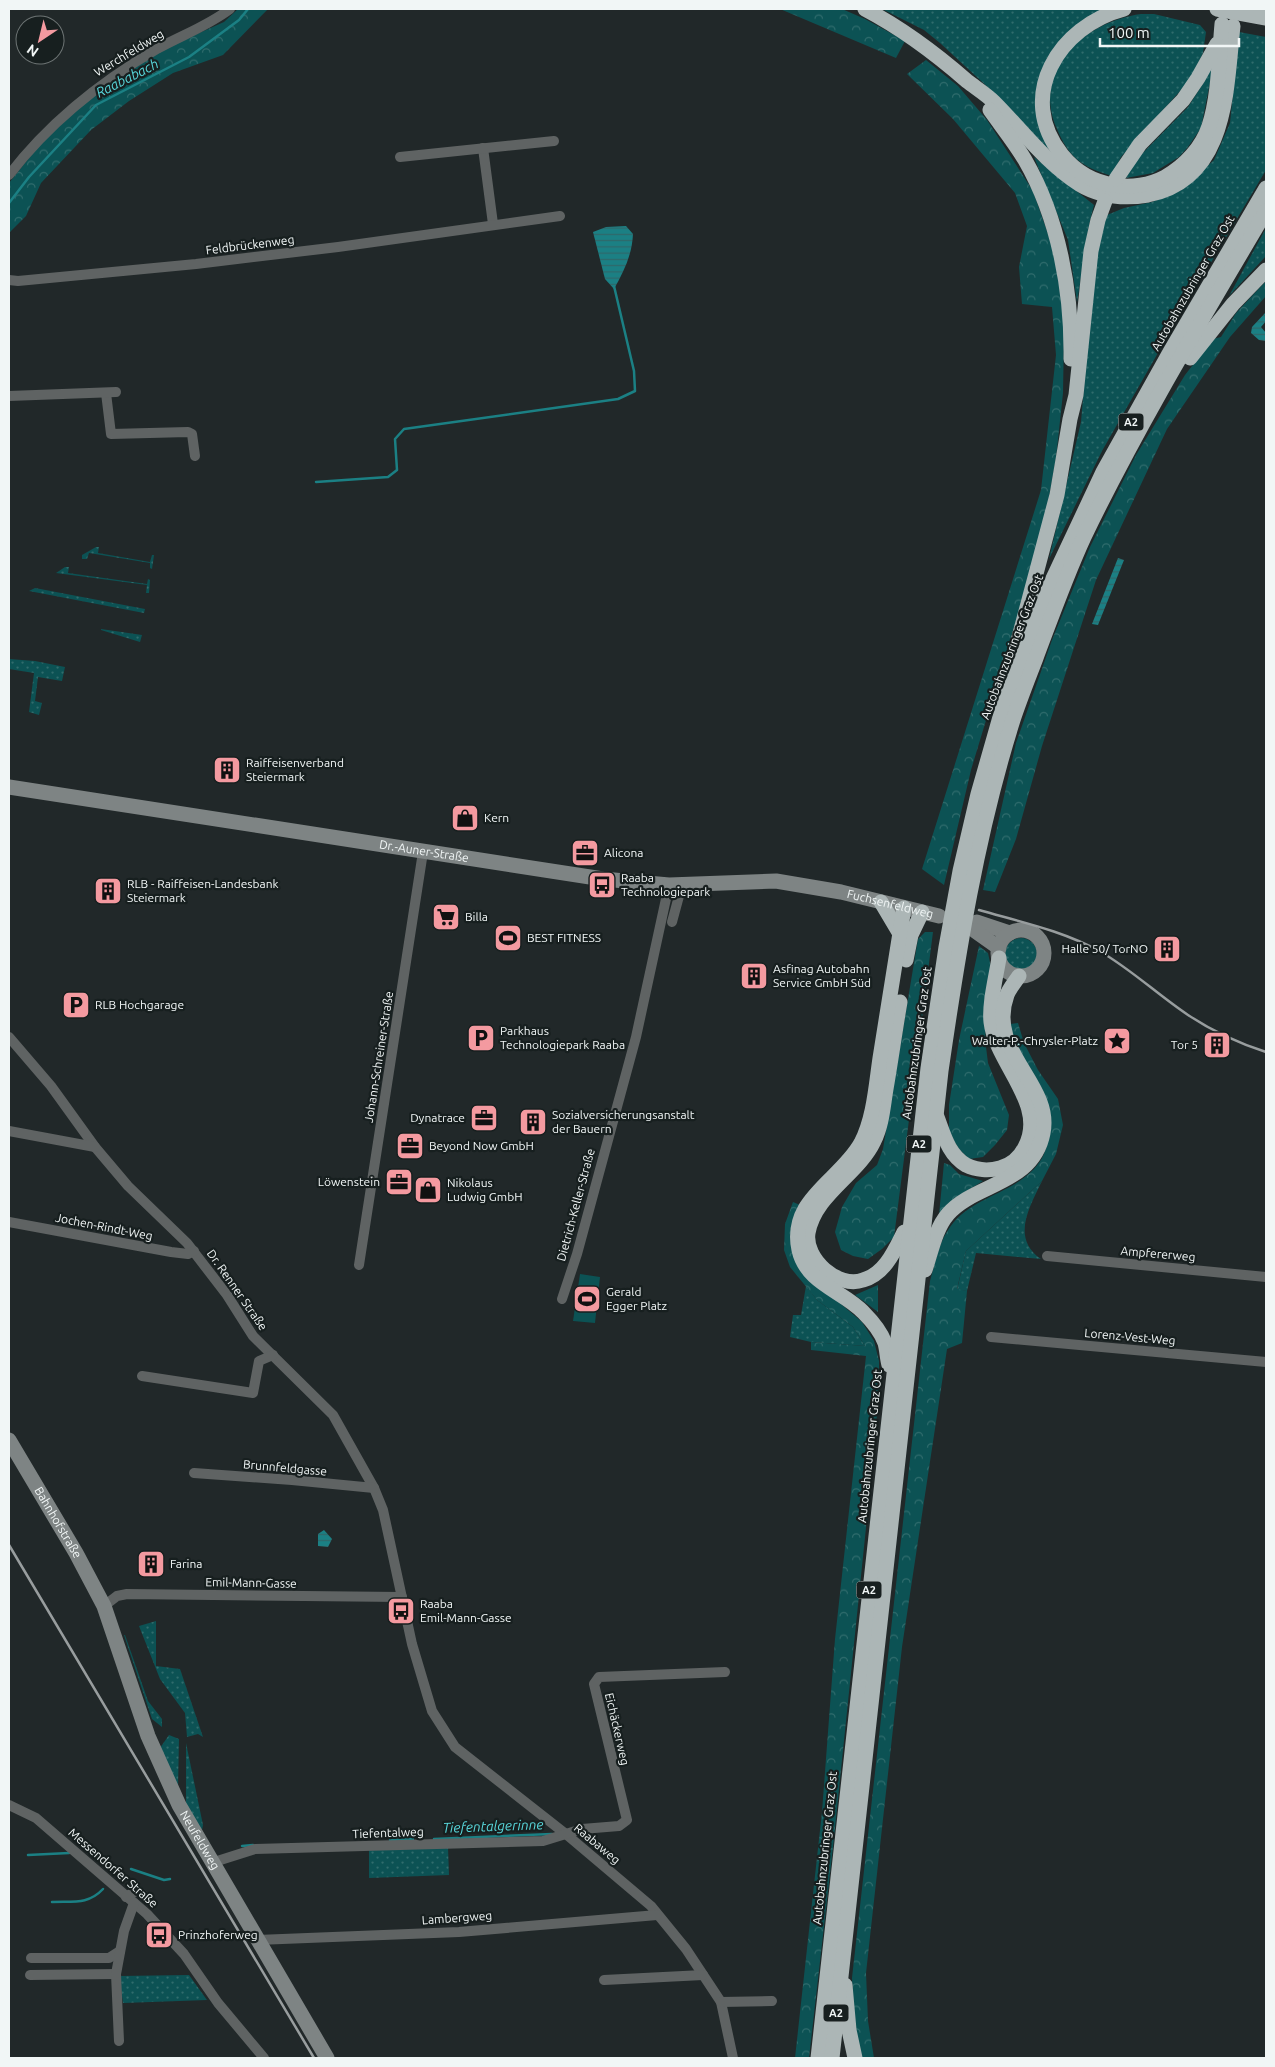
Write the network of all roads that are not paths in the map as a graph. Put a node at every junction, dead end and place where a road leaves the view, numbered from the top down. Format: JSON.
{"nodes":[{"id":1,"x":230,"y":9,"type":"edge"},
{"id":2,"x":865,"y":9,"type":"edge"},
{"id":3,"x":1124,"y":9,"type":"edge"},
{"id":4,"x":1217,"y":9,"type":"edge"},
{"id":5,"x":1266,"y":18,"type":"edge"},
{"id":6,"x":968,"y":81,"type":"junction"},
{"id":7,"x":554,"y":141,"type":"dead end"},
{"id":8,"x":483,"y":148,"type":"junction"},
{"id":9,"x":400,"y":157,"type":"dead end"},
{"id":10,"x":9,"y":175,"type":"edge"},
{"id":11,"x":1090,"y":184,"type":"junction"},
{"id":12,"x":1121,"y":187,"type":"junction"},
{"id":13,"x":1266,"y":188,"type":"edge"},
{"id":14,"x":1105,"y":201,"type":"dead end"},
{"id":15,"x":1266,"y":211,"type":"edge"},
{"id":16,"x":560,"y":216,"type":"dead end"},
{"id":17,"x":493,"y":224,"type":"junction"},
{"id":18,"x":1266,"y":270,"type":"edge"},
{"id":19,"x":9,"y":280,"type":"edge"},
{"id":20,"x":9,"y":396,"type":"edge"},
{"id":21,"x":1157,"y":398,"type":"junction"},
{"id":22,"x":1070,"y":419,"type":"junction"},
{"id":23,"x":195,"y":456,"type":"dead end"},
{"id":24,"x":1004,"y":703,"type":"junction"},
{"id":25,"x":9,"y":787,"type":"edge"},
{"id":26,"x":423,"y":852,"type":"junction"},
{"id":27,"x":967,"y":873,"type":"junction"},
{"id":28,"x":676,"y":884,"type":"junction"},
{"id":29,"x":841,"y":892,"type":"joint"},
{"id":30,"x":880,"y":902,"type":"junction"},
{"id":31,"x":904,"y":908,"type":"junction"},
{"id":32,"x":922,"y":912,"type":"junction"},
{"id":33,"x":939,"y":916,"type":"dead end"},
{"id":34,"x":672,"y":922,"type":"dead end"},
{"id":35,"x":1010,"y":933,"type":"junction"},
{"id":36,"x":900,"y":934,"type":"junction"},
{"id":37,"x":952,"y":949,"type":"junction"},
{"id":38,"x":999,"y":953,"type":"junction"},
{"id":39,"x":1019,"y":976,"type":"junction"},
{"id":40,"x":9,"y":1037,"type":"edge"},
{"id":41,"x":936,"y":1114,"type":"junction"},
{"id":42,"x":9,"y":1130,"type":"edge"},
{"id":43,"x":95,"y":1147,"type":"junction"},
{"id":44,"x":910,"y":1220,"type":"junction"},
{"id":45,"x":9,"y":1222,"type":"edge"},
{"id":46,"x":194,"y":1251,"type":"junction"},
{"id":47,"x":1047,"y":1256,"type":"dead end"},
{"id":48,"x":359,"y":1265,"type":"dead end"},
{"id":49,"x":1266,"y":1277,"type":"edge"},
{"id":50,"x":916,"y":1298,"type":"junction"},
{"id":51,"x":562,"y":1299,"type":"dead end"},
{"id":52,"x":991,"y":1336,"type":"dead end"},
{"id":53,"x":273,"y":1355,"type":"junction"},
{"id":54,"x":1266,"y":1362,"type":"edge"},
{"id":55,"x":142,"y":1376,"type":"dead end"},
{"id":56,"x":893,"y":1377,"type":"junction"},
{"id":57,"x":9,"y":1440,"type":"edge"},
{"id":58,"x":194,"y":1473,"type":"dead end"},
{"id":59,"x":374,"y":1488,"type":"junction"},
{"id":60,"x":402,"y":1597,"type":"junction"},
{"id":61,"x":104,"y":1606,"type":"junction"},
{"id":62,"x":418,"y":1669,"type":"joint"},
{"id":63,"x":725,"y":1672,"type":"dead end"},
{"id":64,"x":9,"y":1805,"type":"edge"},
{"id":65,"x":567,"y":1834,"type":"junction"},
{"id":66,"x":211,"y":1863,"type":"junction"},
{"id":67,"x":144,"y":1896,"type":"dead end"},
{"id":68,"x":130,"y":1900,"type":"junction"},
{"id":69,"x":657,"y":1915,"type":"junction"},
{"id":70,"x":257,"y":1940,"type":"junction"},
{"id":71,"x":120,"y":1951,"type":"junction"},
{"id":72,"x":31,"y":1958,"type":"dead end"},
{"id":73,"x":841,"y":1967,"type":"junction"},
{"id":74,"x":116,"y":1974,"type":"junction"},
{"id":75,"x":30,"y":1975,"type":"dead end"},
{"id":76,"x":703,"y":1975,"type":"junction"},
{"id":77,"x":604,"y":1980,"type":"dead end"},
{"id":78,"x":721,"y":2002,"type":"junction"},
{"id":79,"x":772,"y":2002,"type":"dead end"},
{"id":80,"x":119,"y":2041,"type":"dead end"},
{"id":81,"x":264,"y":2058,"type":"edge"},
{"id":82,"x":327,"y":2058,"type":"edge"},
{"id":83,"x":733,"y":2058,"type":"edge"},
{"id":84,"x":818,"y":2058,"type":"edge"},
{"id":85,"x":832,"y":2058,"type":"edge"},
{"id":86,"x":855,"y":2058,"type":"edge"}],
"edges":[{"from":1,"to":10,"type":"street","name":"Werchfeldweg"},
{"from":2,"to":6,"type":"highway"},
{"from":3,"to":11,"type":"highway"},
{"from":4,"to":5,"type":"highway"},
{"from":6,"to":11,"type":"highway"},
{"from":6,"to":22,"type":"highway"},
{"from":7,"to":8,"type":"street"},
{"from":8,"to":9,"type":"street"},
{"from":8,"to":17,"type":"street"},
{"from":11,"to":12,"type":"highway"},
{"from":12,"to":12,"type":"highway"},
{"from":13,"to":24,"type":"highway","name":"Autobahnzubringer Graz Ost","number":"A2"},
{"from":14,"to":22,"type":"highway"},
{"from":15,"to":21,"type":"highway","name":"Autobahnzubringer Graz Ost","number":"A2"},
{"from":16,"to":17,"type":"street","name":"Feldbrückenweg"},
{"from":17,"to":19,"type":"street","name":"Feldbrückenweg"},
{"from":18,"to":21,"type":"highway"},
{"from":20,"to":23,"type":"street"},
{"from":21,"to":27,"type":"highway","name":"Autobahnzubringer Graz Ost","number":"A2"},
{"from":22,"to":24,"type":"highway"},
{"from":24,"to":27,"type":"highway","name":"Autobahnzubringer Graz Ost","number":"A2"},
{"from":25,"to":26,"type":"main road","name":"Dr.-Auner-Straße"},
{"from":26,"to":28,"type":"main road","name":"Dr.-Auner-Straße"},
{"from":26,"to":48,"type":"street","name":"Johann-Schreiner-Straße"},
{"from":27,"to":37,"type":"highway","name":"Autobahnzubringer Graz Ost","number":"A2"},
{"from":28,"to":29,"type":"main road","name":"Dr.-Auner-Straße"},
{"from":28,"to":34,"type":"street"},
{"from":28,"to":51,"type":"street","name":"Dietrich-Keller-Straße"},
{"from":29,"to":30,"type":"main road","name":"Fuchsenfeldweg"},
{"from":30,"to":31,"type":"main road","name":"Fuchsenfeldweg"},
{"from":30,"to":36,"type":"highway"},
{"from":31,"to":32,"type":"main road","name":"Fuchsenfeldweg"},
{"from":31,"to":36,"type":"highway"},
{"from":32,"to":33,"type":"main road","name":"Fuchsenfeldweg"},
{"from":32,"to":44,"type":"highway"},
{"from":35,"to":38,"type":"main road"},
{"from":35,"to":38,"type":"main road"},
{"from":35,"to":39,"type":"main road"},
{"from":36,"to":56,"type":"highway"},
{"from":37,"to":41,"type":"highway","name":"Autobahnzubringer Graz Ost","number":"A2"},
{"from":37,"to":44,"type":"highway","name":"Autobahnzubringer Graz Ost","number":"A2"},
{"from":38,"to":39,"type":"main road"},
{"from":38,"to":41,"type":"highway"},
{"from":39,"to":50,"type":"highway"},
{"from":40,"to":43,"type":"street","name":"Dr. Renner Straße"},
{"from":41,"to":50,"type":"highway","name":"Autobahnzubringer Graz Ost","number":"A2"},
{"from":42,"to":43,"type":"street"},
{"from":43,"to":46,"type":"street","name":"Dr. Renner Straße"},
{"from":44,"to":56,"type":"highway","name":"Autobahnzubringer Graz Ost","number":"A2"},
{"from":45,"to":46,"type":"street","name":"Jochen-Rindt-Weg"},
{"from":46,"to":53,"type":"street","name":"Dr. Renner Straße"},
{"from":47,"to":49,"type":"street","name":"Ampfererweg"},
{"from":50,"to":73,"type":"highway","name":"Autobahnzubringer Graz Ost","number":"A2"},
{"from":52,"to":54,"type":"street","name":"Lorenz-Vest-Weg"},
{"from":53,"to":55,"type":"street"},
{"from":53,"to":59,"type":"street","name":"Dr. Renner Straße"},
{"from":56,"to":84,"type":"highway","name":"Autobahnzubringer Graz Ost","number":"A2"},
{"from":57,"to":61,"type":"main road","name":"Bahnhofstraße"},
{"from":58,"to":59,"type":"street","name":"Brunnfeldgasse"},
{"from":59,"to":60,"type":"street","name":"Dr. Renner Straße"},
{"from":60,"to":61,"type":"street","name":"Emil-Mann-Gasse"},
{"from":60,"to":62,"type":"street","name":"Dr. Renner Straße"},
{"from":61,"to":66,"type":"main road","name":"Neufeldweg"},
{"from":62,"to":65,"type":"street","name":"Raabaweg"},
{"from":63,"to":65,"type":"street","name":"Eichäckerweg"},
{"from":64,"to":68,"type":"street","name":"Messendorfer Straße"},
{"from":65,"to":66,"type":"street","name":"Tiefentalweg"},
{"from":65,"to":69,"type":"street","name":"Raabaweg"},
{"from":66,"to":70,"type":"main road","name":"Neufeldweg"},
{"from":67,"to":68,"type":"street"},
{"from":68,"to":71,"type":"street"},
{"from":68,"to":81,"type":"street","name":"Messendorfer Straße"},
{"from":69,"to":70,"type":"street","name":"Lambergweg"},
{"from":69,"to":76,"type":"street","name":"Raabaweg"},
{"from":70,"to":82,"type":"main road","name":"Neufeldweg"},
{"from":71,"to":72,"type":"street"},
{"from":71,"to":74,"type":"street"},
{"from":73,"to":85,"type":"highway","name":"Autobahnzubringer Graz Ost","number":"A2"},
{"from":73,"to":86,"type":"highway"},
{"from":74,"to":75,"type":"street"},
{"from":74,"to":80,"type":"street"},
{"from":76,"to":77,"type":"street"},
{"from":76,"to":78,"type":"street","name":"Raabaweg"},
{"from":78,"to":79,"type":"street"},
{"from":78,"to":83,"type":"street","name":"Raabaweg"}]}
